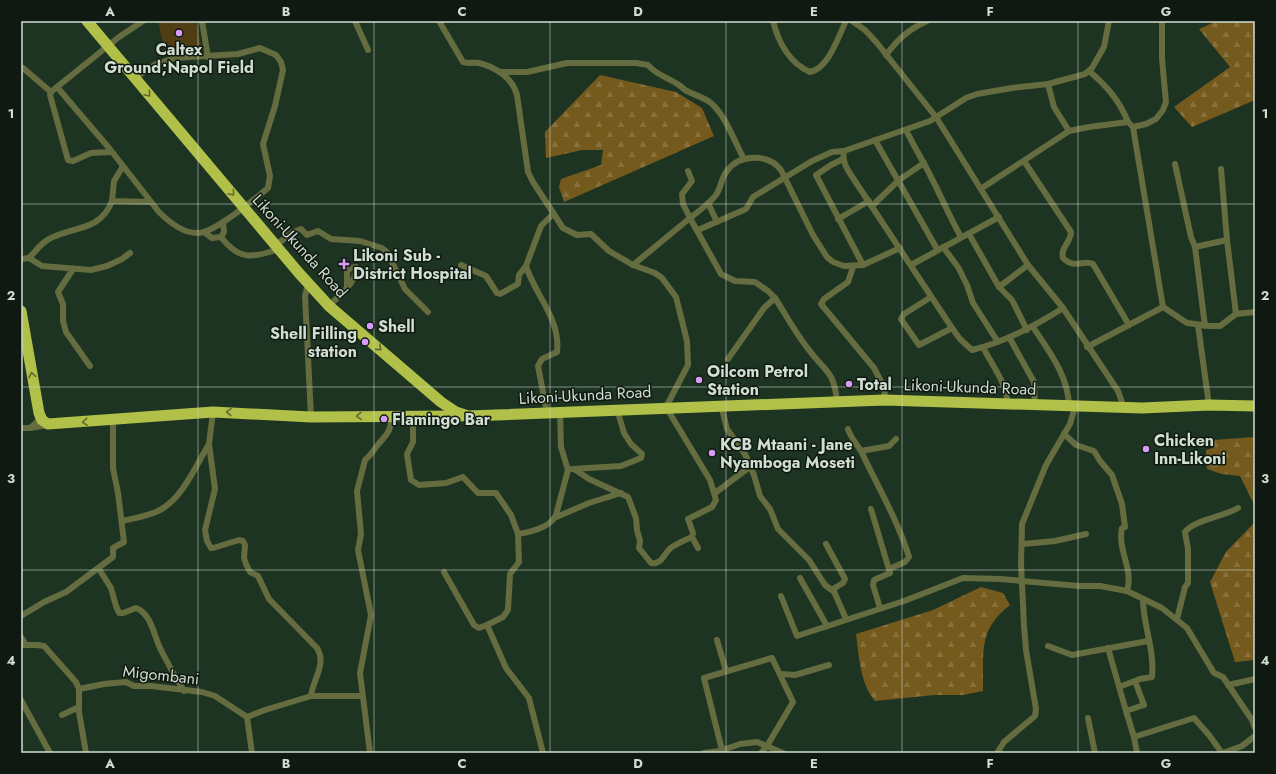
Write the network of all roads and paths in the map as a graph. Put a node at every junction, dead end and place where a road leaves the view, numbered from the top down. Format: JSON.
{"nodes":[{"id":1,"x":87,"y":21,"type":"edge"},
{"id":2,"x":143,"y":21,"type":"edge"},
{"id":3,"x":202,"y":21,"type":"edge"},
{"id":4,"x":355,"y":21,"type":"edge"},
{"id":5,"x":439,"y":21,"type":"edge"},
{"id":6,"x":773,"y":21,"type":"edge"},
{"id":7,"x":846,"y":21,"type":"edge"},
{"id":8,"x":852,"y":21,"type":"edge"},
{"id":9,"x":927,"y":21,"type":"edge"},
{"id":10,"x":1109,"y":21,"type":"edge"},
{"id":11,"x":1162,"y":21,"type":"edge"},
{"id":12,"x":109,"y":46,"type":"junction"},
{"id":13,"x":368,"y":50,"type":"dead end"},
{"id":14,"x":886,"y":55,"type":"junction"},
{"id":15,"x":208,"y":57,"type":"junction"},
{"id":16,"x":21,"y":70,"type":"edge"},
{"id":17,"x":1089,"y":71,"type":"junction"},
{"id":18,"x":501,"y":72,"type":"junction"},
{"id":19,"x":135,"y":78,"type":"junction"},
{"id":20,"x":1048,"y":84,"type":"junction"},
{"id":21,"x":57,"y":87,"type":"junction"},
{"id":22,"x":51,"y":92,"type":"junction"},
{"id":23,"x":936,"y":117,"type":"junction"},
{"id":24,"x":1128,"y":122,"type":"junction"},
{"id":25,"x":1133,"y":126,"type":"junction"},
{"id":26,"x":906,"y":130,"type":"junction"},
{"id":27,"x":1070,"y":132,"type":"junction"},
{"id":28,"x":875,"y":140,"type":"junction"},
{"id":29,"x":844,"y":151,"type":"junction"},
{"id":30,"x":112,"y":152,"type":"junction"},
{"id":31,"x":744,"y":159,"type":"junction"},
{"id":32,"x":843,"y":159,"type":"junction"},
{"id":33,"x":1024,"y":161,"type":"junction"},
{"id":34,"x":924,"y":163,"type":"junction"},
{"id":35,"x":1175,"y":164,"type":"dead end"},
{"id":36,"x":123,"y":166,"type":"junction"},
{"id":37,"x":1221,"y":169,"type":"dead end"},
{"id":38,"x":688,"y":171,"type":"dead end"},
{"id":39,"x":786,"y":177,"type":"junction"},
{"id":40,"x":899,"y":180,"type":"junction"},
{"id":41,"x":982,"y":188,"type":"junction"},
{"id":42,"x":112,"y":201,"type":"junction"},
{"id":43,"x":151,"y":202,"type":"junction"},
{"id":44,"x":871,"y":203,"type":"junction"},
{"id":45,"x":708,"y":204,"type":"junction"},
{"id":46,"x":243,"y":207,"type":"junction"},
{"id":47,"x":553,"y":214,"type":"junction"},
{"id":48,"x":999,"y":216,"type":"junction"},
{"id":49,"x":690,"y":218,"type":"junction"},
{"id":50,"x":838,"y":219,"type":"junction"},
{"id":51,"x":223,"y":222,"type":"junction"},
{"id":52,"x":718,"y":222,"type":"junction"},
{"id":53,"x":698,"y":230,"type":"junction"},
{"id":54,"x":204,"y":232,"type":"junction"},
{"id":55,"x":969,"y":234,"type":"junction"},
{"id":56,"x":221,"y":237,"type":"junction"},
{"id":57,"x":960,"y":237,"type":"junction"},
{"id":58,"x":1227,"y":240,"type":"junction"},
{"id":59,"x":1195,"y":246,"type":"junction"},
{"id":60,"x":277,"y":247,"type":"junction"},
{"id":61,"x":900,"y":248,"type":"junction"},
{"id":62,"x":940,"y":248,"type":"junction"},
{"id":63,"x":130,"y":253,"type":"dead end"},
{"id":64,"x":29,"y":258,"type":"junction"},
{"id":65,"x":21,"y":259,"type":"edge"},
{"id":66,"x":461,"y":265,"type":"dead end"},
{"id":67,"x":633,"y":265,"type":"junction"},
{"id":68,"x":863,"y":265,"type":"junction"},
{"id":69,"x":911,"y":265,"type":"junction"},
{"id":70,"x":1028,"y":265,"type":"junction"},
{"id":71,"x":526,"y":266,"type":"junction"},
{"id":72,"x":853,"y":266,"type":"junction"},
{"id":73,"x":73,"y":269,"type":"junction"},
{"id":74,"x":308,"y":284,"type":"junction"},
{"id":75,"x":347,"y":287,"type":"dead end"},
{"id":76,"x":999,"y":287,"type":"junction"},
{"id":77,"x":932,"y":296,"type":"junction"},
{"id":78,"x":774,"y":298,"type":"junction"},
{"id":79,"x":329,"y":306,"type":"junction"},
{"id":80,"x":1163,"y":307,"type":"junction"},
{"id":81,"x":1063,"y":308,"type":"junction"},
{"id":82,"x":21,"y":311,"type":"edge"},
{"id":83,"x":428,"y":312,"type":"dead end"},
{"id":84,"x":1255,"y":312,"type":"edge"},
{"id":85,"x":1236,"y":314,"type":"junction"},
{"id":86,"x":1129,"y":325,"type":"junction"},
{"id":87,"x":1202,"y":325,"type":"junction"},
{"id":88,"x":952,"y":328,"type":"junction"},
{"id":89,"x":1030,"y":329,"type":"junction"},
{"id":90,"x":1009,"y":337,"type":"junction"},
{"id":91,"x":998,"y":342,"type":"junction"},
{"id":92,"x":983,"y":347,"type":"junction"},
{"id":93,"x":1087,"y":347,"type":"junction"},
{"id":94,"x":728,"y":359,"type":"dead end"},
{"id":95,"x":90,"y":366,"type":"dead end"},
{"id":96,"x":437,"y":398,"type":"junction"},
{"id":97,"x":884,"y":400,"type":"junction"},
{"id":98,"x":837,"y":402,"type":"junction"},
{"id":99,"x":721,"y":405,"type":"junction"},
{"id":100,"x":1007,"y":405,"type":"junction"},
{"id":101,"x":1035,"y":406,"type":"junction"},
{"id":102,"x":1209,"y":406,"type":"junction"},
{"id":103,"x":1255,"y":406,"type":"edge"},
{"id":104,"x":666,"y":407,"type":"junction"},
{"id":105,"x":1072,"y":407,"type":"junction"},
{"id":106,"x":1124,"y":408,"type":"junction"},
{"id":107,"x":617,"y":409,"type":"junction"},
{"id":108,"x":213,"y":412,"type":"junction"},
{"id":109,"x":560,"y":412,"type":"junction"},
{"id":110,"x":39,"y":413,"type":"junction"},
{"id":111,"x":547,"y":413,"type":"junction"},
{"id":112,"x":392,"y":415,"type":"junction"},
{"id":113,"x":413,"y":416,"type":"junction"},
{"id":114,"x":434,"y":416,"type":"junction"},
{"id":115,"x":468,"y":416,"type":"junction"},
{"id":116,"x":311,"y":417,"type":"junction"},
{"id":117,"x":113,"y":420,"type":"junction"},
{"id":118,"x":51,"y":425,"type":"junction"},
{"id":119,"x":21,"y":428,"type":"edge"},
{"id":120,"x":30,"y":428,"type":"junction"},
{"id":121,"x":848,"y":429,"type":"dead end"},
{"id":122,"x":1064,"y":434,"type":"junction"},
{"id":123,"x":896,"y":439,"type":"dead end"},
{"id":124,"x":209,"y":444,"type":"junction"},
{"id":125,"x":861,"y":451,"type":"junction"},
{"id":126,"x":751,"y":466,"type":"junction"},
{"id":127,"x":571,"y":470,"type":"junction"},
{"id":128,"x":621,"y":493,"type":"junction"},
{"id":129,"x":715,"y":493,"type":"junction"},
{"id":130,"x":1238,"y":508,"type":"dead end"},
{"id":131,"x":871,"y":510,"type":"dead end"},
{"id":132,"x":554,"y":518,"type":"junction"},
{"id":133,"x":122,"y":521,"type":"junction"},
{"id":134,"x":518,"y":534,"type":"junction"},
{"id":135,"x":1086,"y":534,"type":"dead end"},
{"id":136,"x":692,"y":537,"type":"junction"},
{"id":137,"x":826,"y":544,"type":"dead end"},
{"id":138,"x":1023,"y":544,"type":"junction"},
{"id":139,"x":698,"y":548,"type":"dead end"},
{"id":140,"x":99,"y":569,"type":"junction"},
{"id":141,"x":889,"y":569,"type":"junction"},
{"id":142,"x":444,"y":572,"type":"dead end"},
{"id":143,"x":800,"y":578,"type":"dead end"},
{"id":144,"x":1023,"y":581,"type":"junction"},
{"id":145,"x":1128,"y":590,"type":"junction"},
{"id":146,"x":833,"y":591,"type":"junction"},
{"id":147,"x":781,"y":596,"type":"dead end"},
{"id":148,"x":1143,"y":599,"type":"junction"},
{"id":149,"x":880,"y":608,"type":"junction"},
{"id":150,"x":21,"y":616,"type":"edge"},
{"id":151,"x":1177,"y":619,"type":"junction"},
{"id":152,"x":846,"y":620,"type":"junction"},
{"id":153,"x":487,"y":625,"type":"junction"},
{"id":154,"x":827,"y":626,"type":"junction"},
{"id":155,"x":21,"y":637,"type":"edge"},
{"id":156,"x":717,"y":640,"type":"dead end"},
{"id":157,"x":1148,"y":641,"type":"junction"},
{"id":158,"x":23,"y":645,"type":"edge"},
{"id":159,"x":1048,"y":646,"type":"dead end"},
{"id":160,"x":1108,"y":648,"type":"junction"},
{"id":161,"x":829,"y":665,"type":"dead end"},
{"id":162,"x":726,"y":671,"type":"junction"},
{"id":163,"x":781,"y":674,"type":"junction"},
{"id":164,"x":1255,"y":679,"type":"edge"},
{"id":165,"x":1135,"y":680,"type":"junction"},
{"id":166,"x":1228,"y":685,"type":"junction"},
{"id":167,"x":1119,"y":687,"type":"junction"},
{"id":168,"x":79,"y":689,"type":"junction"},
{"id":169,"x":184,"y":691,"type":"junction"},
{"id":170,"x":311,"y":696,"type":"junction"},
{"id":171,"x":361,"y":696,"type":"junction"},
{"id":172,"x":21,"y":700,"type":"edge"},
{"id":173,"x":79,"y":707,"type":"junction"},
{"id":174,"x":1126,"y":711,"type":"junction"},
{"id":175,"x":62,"y":715,"type":"dead end"},
{"id":176,"x":247,"y":717,"type":"junction"},
{"id":177,"x":1088,"y":718,"type":"dead end"},
{"id":178,"x":1254,"y":718,"type":"edge"},
{"id":179,"x":1255,"y":728,"type":"edge"},
{"id":180,"x":1255,"y":736,"type":"edge"},
{"id":181,"x":1134,"y":737,"type":"junction"},
{"id":182,"x":767,"y":746,"type":"junction"},
{"id":183,"x":721,"y":751,"type":"edge"},
{"id":184,"x":50,"y":753,"type":"edge"},
{"id":185,"x":86,"y":753,"type":"edge"},
{"id":186,"x":252,"y":753,"type":"edge"},
{"id":187,"x":370,"y":753,"type":"edge"},
{"id":188,"x":543,"y":753,"type":"edge"},
{"id":189,"x":704,"y":753,"type":"edge"},
{"id":190,"x":761,"y":753,"type":"edge"},
{"id":191,"x":783,"y":753,"type":"edge"},
{"id":192,"x":997,"y":753,"type":"edge"},
{"id":193,"x":1095,"y":753,"type":"edge"},
{"id":194,"x":1137,"y":753,"type":"edge"},
{"id":195,"x":1222,"y":753,"type":"edge"}],
"edges":[{"from":1,"to":12,"type":"highway","name":"Likoni-Ukunda Road"},
{"from":2,"to":12,"type":"street"},
{"from":3,"to":15,"type":"street"},
{"from":4,"to":13,"type":"street"},
{"from":5,"to":18,"type":"street"},
{"from":6,"to":7,"type":"street"},
{"from":8,"to":14,"type":"street"},
{"from":9,"to":14,"type":"street"},
{"from":10,"to":17,"type":"street"},
{"from":11,"to":25,"type":"street"},
{"from":12,"to":19,"type":"highway","name":"Likoni-Ukunda Road"},
{"from":12,"to":21,"type":"street"},
{"from":14,"to":23,"type":"street"},
{"from":15,"to":19,"type":"street"},
{"from":15,"to":46,"type":"street"},
{"from":16,"to":22,"type":"street"},
{"from":17,"to":20,"type":"street"},
{"from":17,"to":24,"type":"street"},
{"from":18,"to":31,"type":"street"},
{"from":18,"to":47,"type":"street"},
{"from":19,"to":46,"type":"highway","name":"Likoni-Ukunda Road","one_way":true},
{"from":20,"to":23,"type":"street"},
{"from":20,"to":27,"type":"street"},
{"from":21,"to":22,"type":"street"},
{"from":21,"to":30,"type":"street"},
{"from":22,"to":30,"type":"street"},
{"from":23,"to":26,"type":"street"},
{"from":23,"to":41,"type":"street"},
{"from":24,"to":25,"type":"street"},
{"from":24,"to":27,"type":"street"},
{"from":25,"to":80,"type":"street"},
{"from":26,"to":28,"type":"street"},
{"from":26,"to":34,"type":"street"},
{"from":27,"to":33,"type":"street"},
{"from":28,"to":29,"type":"street"},
{"from":28,"to":40,"type":"street"},
{"from":29,"to":32,"type":"street"},
{"from":29,"to":39,"type":"street"},
{"from":30,"to":36,"type":"street"},
{"from":31,"to":39,"type":"street"},
{"from":31,"to":45,"type":"street"},
{"from":32,"to":44,"type":"street"},
{"from":32,"to":50,"type":"street"},
{"from":33,"to":41,"type":"street"},
{"from":33,"to":86,"type":"street"},
{"from":34,"to":40,"type":"street"},
{"from":34,"to":57,"type":"street"},
{"from":35,"to":59,"type":"street"},
{"from":36,"to":42,"type":"street"},
{"from":36,"to":43,"type":"street"},
{"from":37,"to":58,"type":"street"},
{"from":38,"to":49,"type":"street"},
{"from":39,"to":52,"type":"street"},
{"from":39,"to":72,"type":"street"},
{"from":40,"to":44,"type":"street"},
{"from":40,"to":62,"type":"street"},
{"from":41,"to":48,"type":"street"},
{"from":42,"to":43,"type":"street"},
{"from":42,"to":64,"type":"street"},
{"from":43,"to":54,"type":"street"},
{"from":44,"to":50,"type":"street"},
{"from":44,"to":61,"type":"street"},
{"from":45,"to":49,"type":"street"},
{"from":45,"to":52,"type":"street"},
{"from":46,"to":51,"type":"street"},
{"from":46,"to":60,"type":"highway","name":"Likoni-Ukunda Road"},
{"from":47,"to":67,"type":"street"},
{"from":47,"to":71,"type":"street"},
{"from":48,"to":55,"type":"street"},
{"from":48,"to":70,"type":"street"},
{"from":49,"to":53,"type":"street"},
{"from":49,"to":67,"type":"street"},
{"from":50,"to":68,"type":"street"},
{"from":51,"to":54,"type":"street"},
{"from":51,"to":56,"type":"street"},
{"from":52,"to":53,"type":"street"},
{"from":53,"to":78,"type":"street"},
{"from":54,"to":56,"type":"street"},
{"from":55,"to":57,"type":"street"},
{"from":55,"to":76,"type":"street"},
{"from":56,"to":60,"type":"street"},
{"from":57,"to":62,"type":"street"},
{"from":58,"to":59,"type":"street"},
{"from":58,"to":85,"type":"street"},
{"from":59,"to":87,"type":"street"},
{"from":60,"to":74,"type":"highway","name":"Likoni-Ukunda Road"},
{"from":60,"to":83,"type":"street"},
{"from":61,"to":68,"type":"street"},
{"from":61,"to":69,"type":"street"},
{"from":62,"to":69,"type":"street"},
{"from":62,"to":91,"type":"street"},
{"from":63,"to":73,"type":"street"},
{"from":64,"to":65,"type":"street"},
{"from":64,"to":73,"type":"street"},
{"from":66,"to":71,"type":"street"},
{"from":67,"to":104,"type":"street"},
{"from":68,"to":72,"type":"street"},
{"from":69,"to":77,"type":"street"},
{"from":70,"to":76,"type":"street"},
{"from":70,"to":81,"type":"street"},
{"from":71,"to":111,"type":"street"},
{"from":72,"to":97,"type":"street"},
{"from":73,"to":95,"type":"street"},
{"from":74,"to":79,"type":"highway","name":"Likoni-Ukunda Road"},
{"from":74,"to":116,"type":"street"},
{"from":75,"to":79,"type":"street"},
{"from":76,"to":89,"type":"street"},
{"from":77,"to":88,"type":"street"},
{"from":77,"to":88,"type":"street"},
{"from":78,"to":94,"type":"street"},
{"from":78,"to":98,"type":"street"},
{"from":79,"to":96,"type":"highway","name":"Likoni-Ukunda Road","one_way":true},
{"from":80,"to":86,"type":"street"},
{"from":80,"to":87,"type":"street"},
{"from":81,"to":89,"type":"street"},
{"from":81,"to":93,"type":"street"},
{"from":110,"to":82,"type":"highway","one_way":true},
{"from":84,"to":85,"type":"street"},
{"from":85,"to":87,"type":"street"},
{"from":86,"to":93,"type":"street"},
{"from":87,"to":102,"type":"street"},
{"from":88,"to":92,"type":"street"},
{"from":89,"to":90,"type":"street"},
{"from":89,"to":105,"type":"street"},
{"from":90,"to":91,"type":"street"},
{"from":90,"to":101,"type":"street"},
{"from":91,"to":92,"type":"street"},
{"from":92,"to":100,"type":"street"},
{"from":93,"to":106,"type":"street"},
{"from":96,"to":114,"type":"highway"},
{"from":96,"to":115,"type":"highway","name":"Likoni-Ukunda Road"},
{"from":97,"to":98,"type":"highway","name":"Likoni-Ukunda Road"},
{"from":97,"to":100,"type":"highway","name":"Likoni-Ukunda Road"},
{"from":98,"to":99,"type":"highway","name":"Likoni-Ukunda Road"},
{"from":99,"to":104,"type":"highway","name":"Likoni-Ukunda Road"},
{"from":99,"to":126,"type":"street"},
{"from":100,"to":101,"type":"highway","name":"Likoni-Ukunda Road"},
{"from":101,"to":105,"type":"highway","name":"Likoni-Ukunda Road"},
{"from":102,"to":103,"type":"highway","name":"Likoni-Ukunda Road"},
{"from":102,"to":106,"type":"highway","name":"Likoni-Ukunda Road"},
{"from":104,"to":107,"type":"highway","name":"Likoni-Ukunda Road"},
{"from":104,"to":129,"type":"street"},
{"from":105,"to":106,"type":"highway","name":"Likoni-Ukunda Road"},
{"from":105,"to":122,"type":"street"},
{"from":107,"to":109,"type":"highway","name":"Likoni-Ukunda Road"},
{"from":107,"to":127,"type":"street"},
{"from":116,"to":108,"type":"highway","one_way":true},
{"from":108,"to":117,"type":"highway"},
{"from":108,"to":124,"type":"street"},
{"from":109,"to":111,"type":"highway","name":"Likoni-Ukunda Road"},
{"from":109,"to":127,"type":"street"},
{"from":110,"to":118,"type":"highway"},
{"from":110,"to":120,"type":"street"},
{"from":111,"to":115,"type":"highway","name":"Likoni-Ukunda Road"},
{"from":112,"to":113,"type":"highway"},
{"from":112,"to":116,"type":"highway","one_way":true},
{"from":112,"to":171,"type":"street"},
{"from":113,"to":114,"type":"highway"},
{"from":113,"to":134,"type":"street"},
{"from":114,"to":115,"type":"highway"},
{"from":117,"to":118,"type":"highway","one_way":true},
{"from":117,"to":133,"type":"street"},
{"from":118,"to":120,"type":"street"},
{"from":119,"to":120,"type":"street"},
{"from":121,"to":125,"type":"street"},
{"from":122,"to":138,"type":"street"},
{"from":122,"to":145,"type":"street"},
{"from":123,"to":125,"type":"street"},
{"from":124,"to":133,"type":"street"},
{"from":124,"to":170,"type":"street"},
{"from":125,"to":141,"type":"street"},
{"from":126,"to":129,"type":"street"},
{"from":126,"to":146,"type":"street"},
{"from":127,"to":128,"type":"street"},
{"from":127,"to":132,"type":"street"},
{"from":128,"to":132,"type":"street"},
{"from":128,"to":136,"type":"street"},
{"from":129,"to":136,"type":"street"},
{"from":130,"to":151,"type":"street"},
{"from":131,"to":141,"type":"street"},
{"from":132,"to":134,"type":"street"},
{"from":133,"to":140,"type":"street"},
{"from":134,"to":153,"type":"street"},
{"from":135,"to":138,"type":"street"},
{"from":136,"to":139,"type":"street"},
{"from":137,"to":146,"type":"street"},
{"from":138,"to":144,"type":"street"},
{"from":140,"to":150,"type":"street"},
{"from":140,"to":169,"type":"street"},
{"from":141,"to":149,"type":"street"},
{"from":142,"to":153,"type":"street"},
{"from":143,"to":154,"type":"street"},
{"from":144,"to":145,"type":"street"},
{"from":144,"to":149,"type":"street"},
{"from":144,"to":192,"type":"street"},
{"from":145,"to":148,"type":"street"},
{"from":146,"to":152,"type":"street"},
{"from":147,"to":154,"type":"street"},
{"from":148,"to":151,"type":"street"},
{"from":148,"to":157,"type":"street"},
{"from":149,"to":152,"type":"street"},
{"from":151,"to":166,"type":"street"},
{"from":152,"to":154,"type":"street"},
{"from":153,"to":188,"type":"street"},
{"from":155,"to":158,"type":"street"},
{"from":156,"to":162,"type":"street"},
{"from":157,"to":160,"type":"street"},
{"from":157,"to":165,"type":"street"},
{"from":158,"to":168,"type":"street"},
{"from":159,"to":160,"type":"street"},
{"from":160,"to":167,"type":"street"},
{"from":161,"to":163,"type":"street"},
{"from":162,"to":163,"type":"street"},
{"from":162,"to":183,"type":"street"},
{"from":163,"to":182,"type":"street"},
{"from":164,"to":166,"type":"street"},
{"from":165,"to":167,"type":"street"},
{"from":165,"to":174,"type":"street"},
{"from":166,"to":178,"type":"street"},
{"from":167,"to":174,"type":"street"},
{"from":168,"to":169,"type":"street","name":"Migombani"},
{"from":168,"to":173,"type":"street"},
{"from":169,"to":176,"type":"street","name":"Migombani"},
{"from":170,"to":171,"type":"street"},
{"from":170,"to":176,"type":"street"},
{"from":171,"to":187,"type":"street"},
{"from":172,"to":184,"type":"street"},
{"from":173,"to":175,"type":"street"},
{"from":173,"to":185,"type":"street"},
{"from":174,"to":181,"type":"street"},
{"from":176,"to":186,"type":"street"},
{"from":177,"to":193,"type":"street"},
{"from":178,"to":179,"type":"street"},
{"from":180,"to":195,"type":"street"},
{"from":181,"to":194,"type":"street"},
{"from":181,"to":195,"type":"street"},
{"from":182,"to":183,"type":"street"},
{"from":182,"to":190,"type":"street"},
{"from":182,"to":191,"type":"street"},
{"from":183,"to":189,"type":"street"}]}
